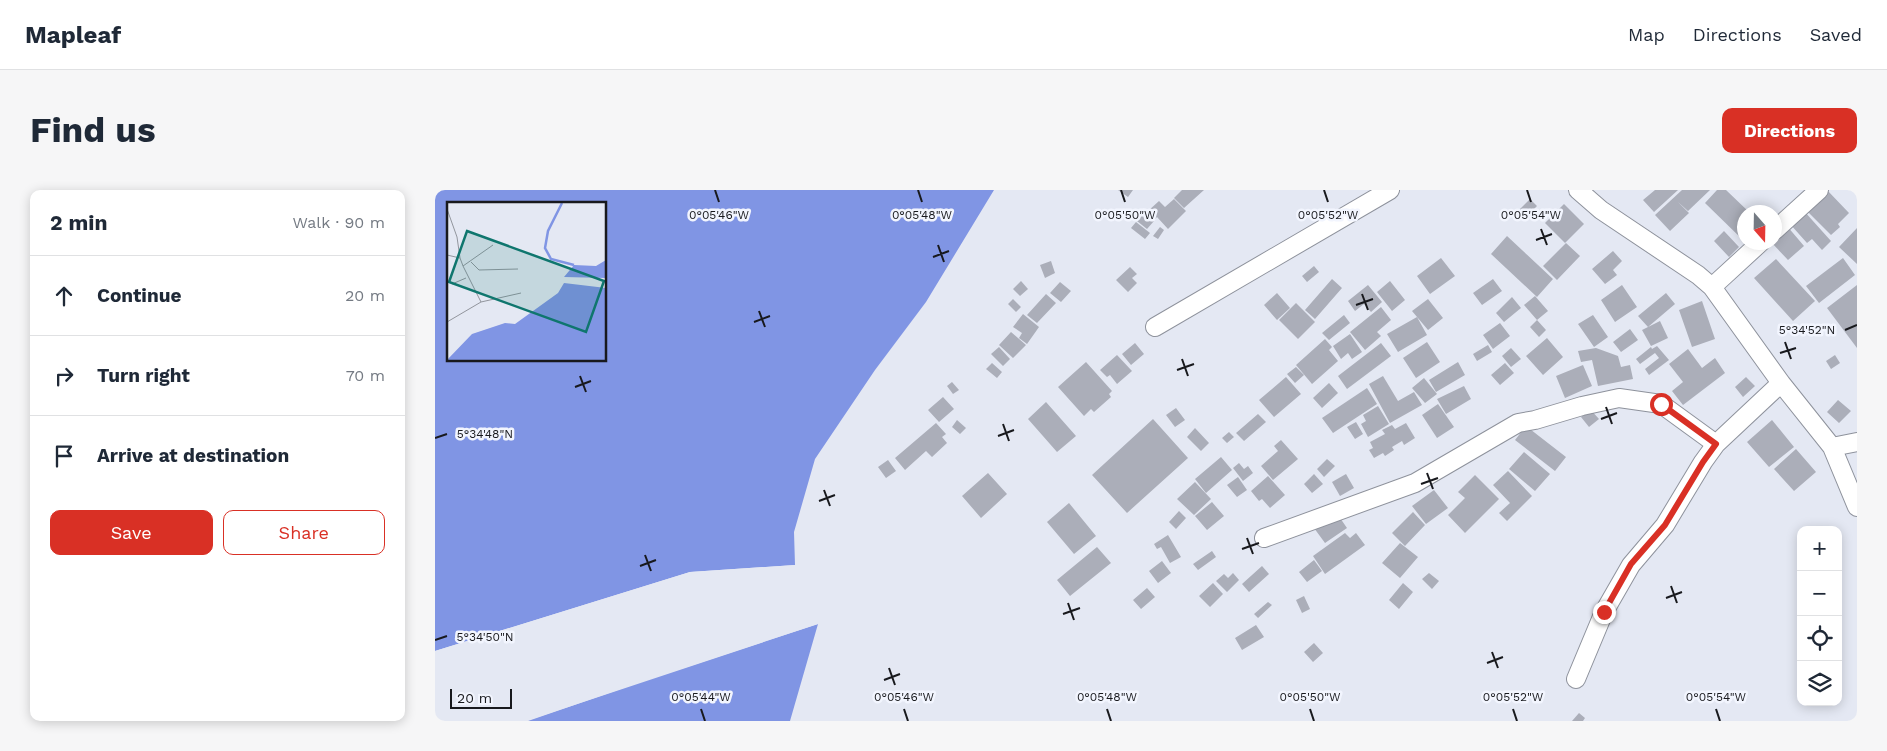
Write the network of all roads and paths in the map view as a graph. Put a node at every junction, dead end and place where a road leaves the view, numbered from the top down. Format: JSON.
{"nodes":[{"id":1,"x":1390,"y":190,"type":"edge"},
{"id":2,"x":1578,"y":190,"type":"edge"},
{"id":3,"x":1819,"y":190,"type":"edge"},
{"id":4,"x":1782,"y":224,"type":"edge"},
{"id":5,"x":1752,"y":250,"type":"edge"},
{"id":6,"x":1712,"y":287,"type":"junction"},
{"id":7,"x":1155,"y":327,"type":"dead end"},
{"id":8,"x":1781,"y":383,"type":"junction"},
{"id":9,"x":1857,"y":442,"type":"edge"},
{"id":10,"x":1716,"y":444,"type":"junction"},
{"id":11,"x":1832,"y":447,"type":"junction"},
{"id":12,"x":1857,"y":507,"type":"edge"},
{"id":13,"x":1264,"y":538,"type":"dead end"},
{"id":14,"x":1576,"y":680,"type":"dead end"}],
"edges":[{"from":1,"to":7,"type":"street"},
{"from":2,"to":6,"type":"street"},
{"from":3,"to":4,"type":"street"},
{"from":5,"to":6,"type":"street"},
{"from":6,"to":8,"type":"street"},
{"from":8,"to":10,"type":"street"},
{"from":8,"to":11,"type":"street"},
{"from":9,"to":11,"type":"street"},
{"from":10,"to":13,"type":"street"},
{"from":10,"to":14,"type":"street"},
{"from":11,"to":12,"type":"street"}]}
